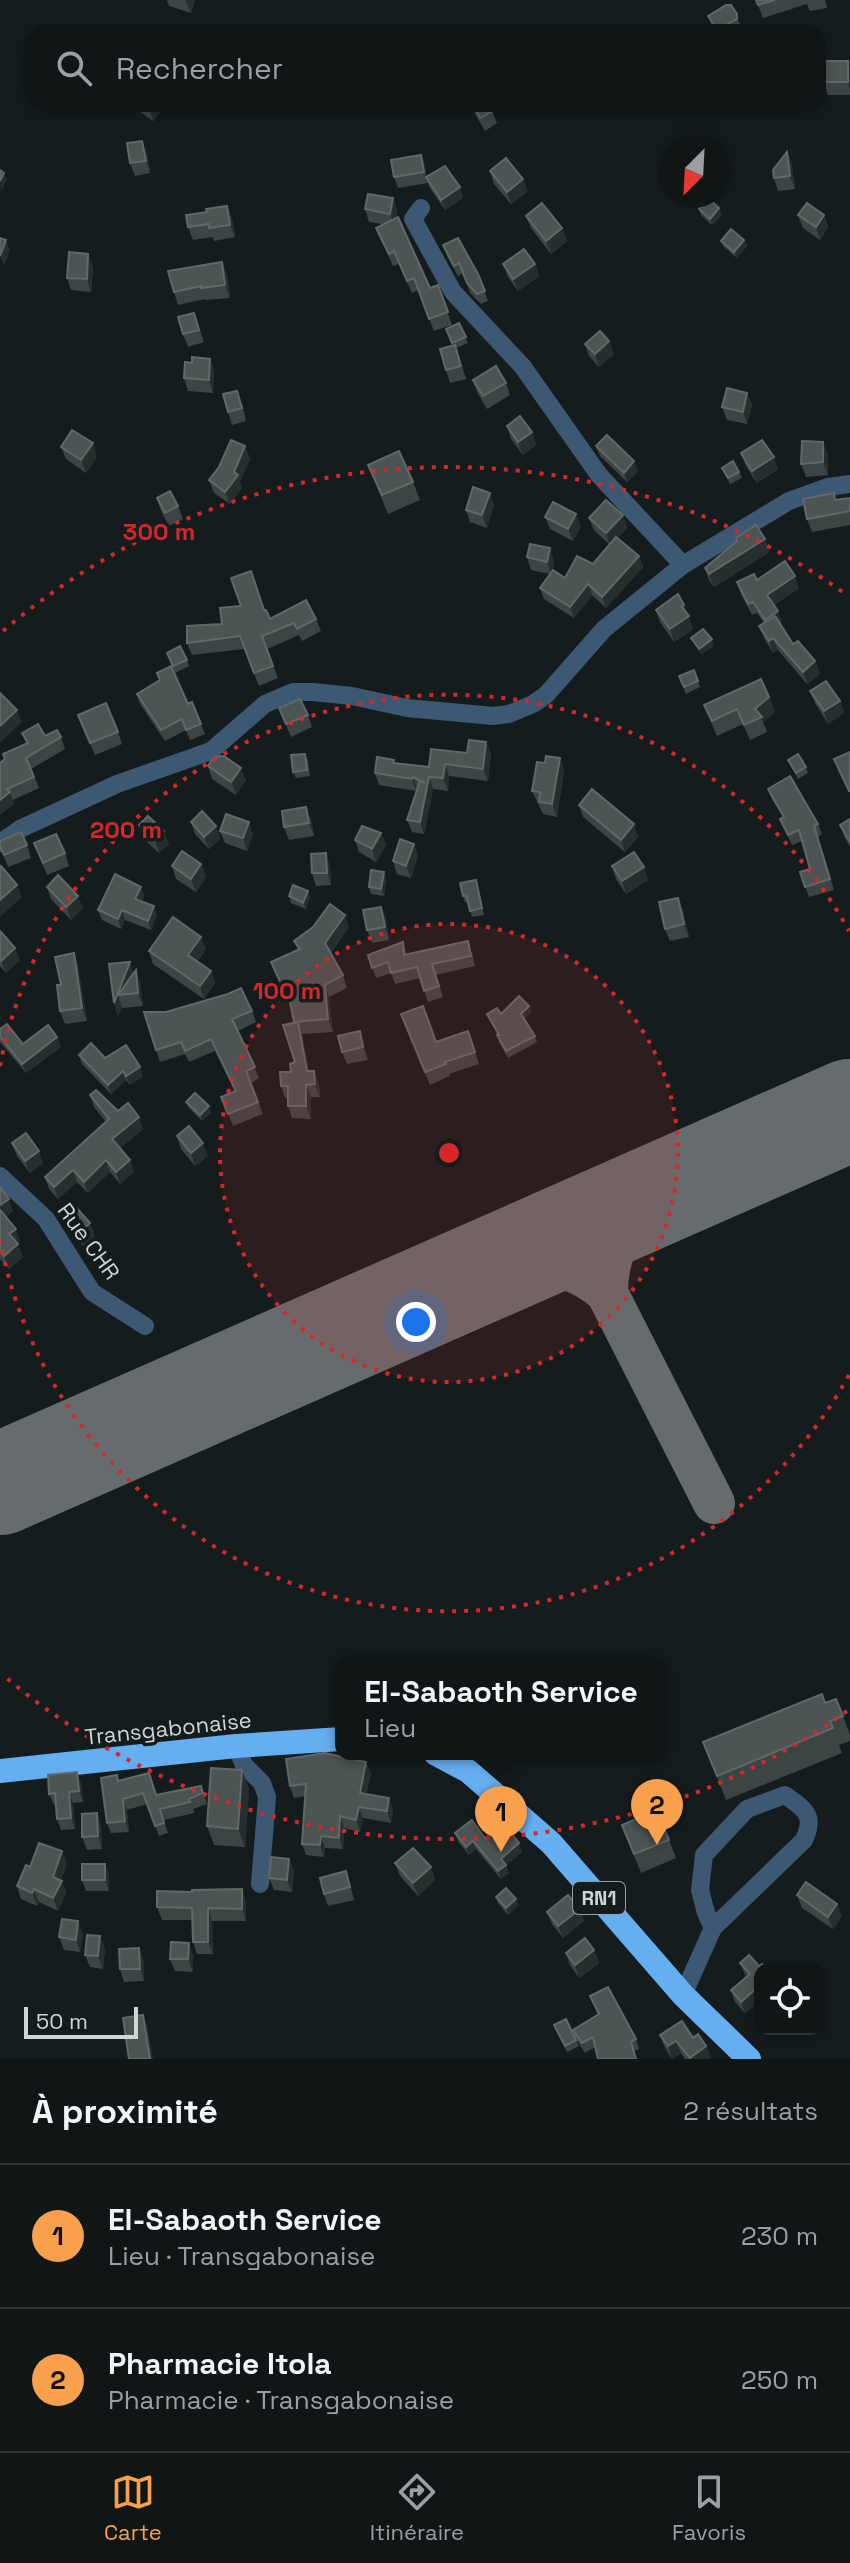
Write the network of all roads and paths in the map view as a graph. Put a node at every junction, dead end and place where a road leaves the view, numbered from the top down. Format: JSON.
{"nodes":[{"id":1,"x":421,"y":208,"type":"dead end"},
{"id":2,"x":850,"y":484,"type":"edge"},
{"id":3,"x":683,"y":565,"type":"junction"},
{"id":4,"x":0,"y":843,"type":"edge"},
{"id":5,"x":0,"y":1176,"type":"edge"},
{"id":6,"x":145,"y":1326,"type":"dead end"},
{"id":7,"x":335,"y":1739,"type":"edge"},
{"id":8,"x":236,"y":1746,"type":"junction"},
{"id":9,"x":447,"y":1760,"type":"edge"},
{"id":10,"x":0,"y":1771,"type":"edge"},
{"id":11,"x":260,"y":1884,"type":"dead end"},
{"id":12,"x":713,"y":1928,"type":"junction"},
{"id":13,"x":683,"y":1995,"type":"junction"},
{"id":14,"x":749,"y":2059,"type":"edge"}],
"edges":[{"from":1,"to":3,"type":"street"},
{"from":2,"to":3,"type":"street"},
{"from":3,"to":4,"type":"street"},
{"from":5,"to":6,"type":"street","name":"Rue CHR"},
{"from":7,"to":8,"type":"highway","name":"Transgabonaise"},
{"from":8,"to":10,"type":"highway","name":"Transgabonaise"},
{"from":8,"to":11,"type":"street"},
{"from":9,"to":13,"type":"highway","number":"RN1"},
{"from":12,"to":12,"type":"street"},
{"from":12,"to":13,"type":"street"},
{"from":13,"to":14,"type":"highway","number":"RN1"}]}
